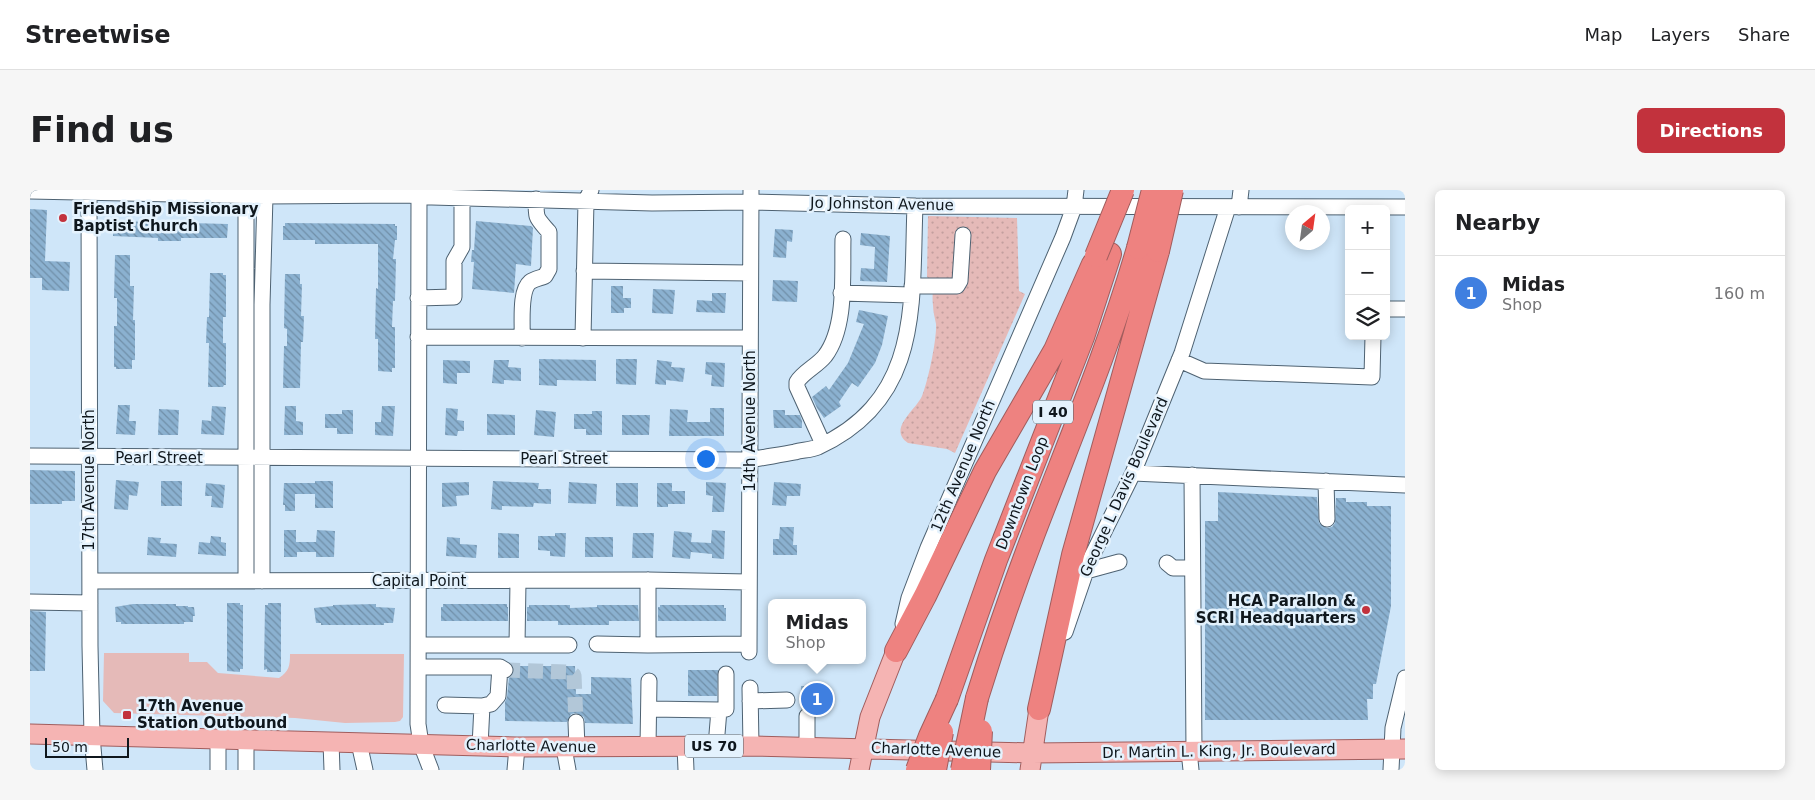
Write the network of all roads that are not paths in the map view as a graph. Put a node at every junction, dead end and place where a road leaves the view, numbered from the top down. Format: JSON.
{"nodes":[{"id":1,"x":1076,"y":190,"type":"edge"},
{"id":2,"x":1124,"y":190,"type":"edge"},
{"id":3,"x":1153,"y":190,"type":"edge"},
{"id":4,"x":1172,"y":190,"type":"edge"},
{"id":5,"x":1241,"y":190,"type":"edge"},
{"id":6,"x":30,"y":191,"type":"edge"},
{"id":7,"x":89,"y":191,"type":"edge"},
{"id":8,"x":419,"y":193,"type":"edge"},
{"id":9,"x":246,"y":195,"type":"junction"},
{"id":10,"x":588,"y":195,"type":"edge"},
{"id":11,"x":265,"y":196,"type":"junction"},
{"id":12,"x":532,"y":196,"type":"edge"},
{"id":13,"x":652,"y":196,"type":"edge"},
{"id":14,"x":750,"y":196,"type":"edge"},
{"id":15,"x":462,"y":198,"type":"junction"},
{"id":16,"x":915,"y":206,"type":"junction"},
{"id":17,"x":1074,"y":207,"type":"junction"},
{"id":18,"x":1233,"y":207,"type":"junction"},
{"id":19,"x":1405,"y":207,"type":"edge"},
{"id":20,"x":963,"y":235,"type":"dead end"},
{"id":21,"x":842,"y":239,"type":"dead end"},
{"id":22,"x":1148,"y":249,"type":"junction"},
{"id":23,"x":1103,"y":255,"type":"junction"},
{"id":24,"x":584,"y":271,"type":"junction"},
{"id":25,"x":750,"y":273,"type":"junction"},
{"id":26,"x":912,"y":291,"type":"junction"},
{"id":27,"x":841,"y":293,"type":"junction"},
{"id":28,"x":418,"y":298,"type":"junction"},
{"id":29,"x":1390,"y":308,"type":"edge"},
{"id":30,"x":1405,"y":309,"type":"edge"},
{"id":31,"x":1390,"y":316,"type":"edge"},
{"id":32,"x":1405,"y":316,"type":"edge"},
{"id":33,"x":418,"y":337,"type":"junction"},
{"id":34,"x":522,"y":338,"type":"junction"},
{"id":35,"x":583,"y":338,"type":"junction"},
{"id":36,"x":750,"y":338,"type":"junction"},
{"id":37,"x":1373,"y":340,"type":"edge"},
{"id":38,"x":1181,"y":357,"type":"junction"},
{"id":39,"x":823,"y":444,"type":"junction"},
{"id":40,"x":30,"y":456,"type":"edge"},
{"id":41,"x":89,"y":457,"type":"junction"},
{"id":42,"x":245,"y":458,"type":"junction"},
{"id":43,"x":263,"y":458,"type":"junction"},
{"id":44,"x":418,"y":459,"type":"junction"},
{"id":45,"x":750,"y":460,"type":"junction"},
{"id":46,"x":1133,"y":473,"type":"junction"},
{"id":47,"x":1192,"y":475,"type":"junction"},
{"id":48,"x":1326,"y":481,"type":"junction"},
{"id":49,"x":1405,"y":485,"type":"edge"},
{"id":50,"x":1327,"y":519,"type":"dead end"},
{"id":51,"x":1097,"y":547,"type":"junction"},
{"id":52,"x":1086,"y":571,"type":"junction"},
{"id":53,"x":648,"y":580,"type":"junction"},
{"id":54,"x":90,"y":581,"type":"junction"},
{"id":55,"x":246,"y":581,"type":"junction"},
{"id":56,"x":262,"y":581,"type":"junction"},
{"id":57,"x":417,"y":581,"type":"junction"},
{"id":58,"x":518,"y":581,"type":"junction"},
{"id":59,"x":748,"y":582,"type":"junction"},
{"id":60,"x":30,"y":602,"type":"edge"},
{"id":61,"x":90,"y":603,"type":"junction"},
{"id":62,"x":597,"y":644,"type":"dead end"},
{"id":63,"x":418,"y":645,"type":"junction"},
{"id":64,"x":517,"y":645,"type":"junction"},
{"id":65,"x":569,"y":645,"type":"dead end"},
{"id":66,"x":648,"y":645,"type":"junction"},
{"id":67,"x":896,"y":651,"type":"junction"},
{"id":68,"x":419,"y":667,"type":"junction"},
{"id":69,"x":726,"y":674,"type":"dead end"},
{"id":70,"x":1405,"y":678,"type":"edge"},
{"id":71,"x":649,"y":681,"type":"dead end"},
{"id":72,"x":977,"y":698,"type":"junction"},
{"id":73,"x":947,"y":699,"type":"junction"},
{"id":74,"x":786,"y":700,"type":"dead end"},
{"id":75,"x":445,"y":705,"type":"dead end"},
{"id":76,"x":482,"y":706,"type":"junction"},
{"id":77,"x":649,"y":709,"type":"junction"},
{"id":78,"x":1039,"y":709,"type":"junction"},
{"id":79,"x":719,"y":710,"type":"junction"},
{"id":80,"x":807,"y":716,"type":"dead end"},
{"id":81,"x":576,"y":722,"type":"tunnel mouth"},
{"id":82,"x":30,"y":734,"type":"edge"},
{"id":83,"x":92,"y":736,"type":"junction"},
{"id":84,"x":218,"y":738,"type":"junction"},
{"id":85,"x":246,"y":739,"type":"junction"},
{"id":86,"x":330,"y":742,"type":"junction"},
{"id":87,"x":359,"y":743,"type":"junction"},
{"id":88,"x":421,"y":744,"type":"junction"},
{"id":89,"x":480,"y":746,"type":"junction"},
{"id":90,"x":685,"y":746,"type":"junction"},
{"id":91,"x":716,"y":746,"type":"junction"},
{"id":92,"x":751,"y":746,"type":"junction"},
{"id":93,"x":517,"y":747,"type":"junction"},
{"id":94,"x":648,"y":747,"type":"junction"},
{"id":95,"x":807,"y":747,"type":"junction"},
{"id":96,"x":570,"y":748,"type":"junction"},
{"id":97,"x":864,"y":748,"type":"junction"},
{"id":98,"x":1398,"y":749,"type":"edge"},
{"id":99,"x":1191,"y":758,"type":"edge"},
{"id":100,"x":1031,"y":762,"type":"edge"},
{"id":101,"x":95,"y":770,"type":"edge"},
{"id":102,"x":218,"y":770,"type":"edge"},
{"id":103,"x":246,"y":770,"type":"edge"},
{"id":104,"x":332,"y":770,"type":"edge"},
{"id":105,"x":365,"y":770,"type":"edge"},
{"id":106,"x":431,"y":770,"type":"edge"},
{"id":107,"x":515,"y":770,"type":"edge"},
{"id":108,"x":568,"y":770,"type":"edge"},
{"id":109,"x":686,"y":770,"type":"edge"},
{"id":110,"x":859,"y":770,"type":"edge"},
{"id":111,"x":918,"y":770,"type":"edge"},
{"id":112,"x":935,"y":770,"type":"edge"},
{"id":113,"x":962,"y":770,"type":"edge"},
{"id":114,"x":979,"y":770,"type":"edge"},
{"id":115,"x":1391,"y":770,"type":"edge"}],
"edges":[{"from":1,"to":17,"type":"street","name":"12th Avenue North"},
{"from":2,"to":23,"type":"highway","bridge":true},
{"from":3,"to":22,"type":"highway","name":"Downtown Loop","number":"I 40","bridge":true},
{"from":4,"to":22,"type":"highway","bridge":true},
{"from":5,"to":18,"type":"street","name":"George L Davis Boulevard"},
{"from":6,"to":7,"type":"street","name":"Jo Johnston Avenue"},
{"from":7,"to":9,"type":"street","name":"Jo Johnston Avenue"},
{"from":7,"to":41,"type":"street","name":"17th Avenue North"},
{"from":8,"to":11,"type":"street","name":"Jo Johnston Avenue"},
{"from":8,"to":15,"type":"street","name":"Jo Johnston Avenue"},
{"from":8,"to":28,"type":"street"},
{"from":9,"to":11,"type":"street","name":"Jo Johnston Avenue"},
{"from":9,"to":42,"type":"street"},
{"from":10,"to":12,"type":"street","name":"Jo Johnston Avenue"},
{"from":10,"to":13,"type":"street","name":"Jo Johnston Avenue"},
{"from":10,"to":24,"type":"street"},
{"from":11,"to":43,"type":"street"},
{"from":12,"to":15,"type":"street","name":"Jo Johnston Avenue"},
{"from":12,"to":34,"type":"street"},
{"from":13,"to":14,"type":"street","name":"Jo Johnston Avenue"},
{"from":14,"to":16,"type":"street","name":"Jo Johnston Avenue"},
{"from":14,"to":25,"type":"street","name":"14th Avenue North"},
{"from":15,"to":28,"type":"street"},
{"from":16,"to":17,"type":"street","name":"Jo Johnston Avenue"},
{"from":16,"to":26,"type":"street","name":"Pearl Street"},
{"from":17,"to":18,"type":"street","name":"Jo Johnston Avenue"},
{"from":17,"to":67,"type":"street","name":"12th Avenue North"},
{"from":18,"to":19,"type":"street","name":"Jo Johnston Avenue"},
{"from":18,"to":38,"type":"street","name":"George L Davis Boulevard"},
{"from":20,"to":26,"type":"street"},
{"from":21,"to":27,"type":"street"},
{"from":22,"to":72,"type":"highway","name":"Downtown Loop","number":"I 40"},
{"from":22,"to":78,"type":"highway"},
{"from":23,"to":67,"type":"highway"},
{"from":23,"to":73,"type":"highway","name":"Downtown Loop","number":"I 40"},
{"from":24,"to":25,"type":"street"},
{"from":24,"to":35,"type":"street"},
{"from":25,"to":36,"type":"street","name":"14th Avenue North"},
{"from":26,"to":27,"type":"street"},
{"from":26,"to":39,"type":"street","name":"Pearl Street"},
{"from":27,"to":39,"type":"street"},
{"from":28,"to":33,"type":"street"},
{"from":29,"to":30,"type":"street"},
{"from":31,"to":32,"type":"street"},
{"from":33,"to":34,"type":"street"},
{"from":33,"to":44,"type":"street"},
{"from":34,"to":35,"type":"street"},
{"from":35,"to":36,"type":"street"},
{"from":36,"to":45,"type":"street","name":"14th Avenue North"},
{"from":37,"to":38,"type":"street"},
{"from":38,"to":46,"type":"street","name":"George L Davis Boulevard"},
{"from":39,"to":45,"type":"street","name":"Pearl Street"},
{"from":40,"to":41,"type":"street","name":"Pearl Street"},
{"from":41,"to":42,"type":"street","name":"Pearl Street"},
{"from":41,"to":54,"type":"street","name":"17th Avenue North"},
{"from":42,"to":43,"type":"street","name":"Pearl Street"},
{"from":42,"to":55,"type":"street"},
{"from":43,"to":44,"type":"street","name":"Pearl Street"},
{"from":43,"to":56,"type":"street"},
{"from":44,"to":45,"type":"street","name":"Pearl Street"},
{"from":44,"to":57,"type":"street"},
{"from":45,"to":59,"type":"street","name":"14th Avenue North"},
{"from":46,"to":47,"type":"street"},
{"from":46,"to":51,"type":"street","name":"George L Davis Boulevard"},
{"from":47,"to":48,"type":"street"},
{"from":47,"to":99,"type":"street"},
{"from":48,"to":49,"type":"street"},
{"from":48,"to":50,"type":"street"},
{"from":51,"to":52,"type":"street","name":"George L Davis Boulevard"},
{"from":51,"to":52,"type":"street"},
{"from":52,"to":78,"type":"street","name":"George L Davis Boulevard"},
{"from":53,"to":58,"type":"street","name":"Capital Point"},
{"from":53,"to":59,"type":"street","name":"Capital Point"},
{"from":53,"to":66,"type":"street"},
{"from":54,"to":55,"type":"street","name":"Capital Point"},
{"from":54,"to":61,"type":"street","name":"17th Avenue North"},
{"from":55,"to":56,"type":"street","name":"Capital Point"},
{"from":56,"to":57,"type":"street","name":"Capital Point"},
{"from":57,"to":58,"type":"street","name":"Capital Point"},
{"from":57,"to":63,"type":"street"},
{"from":58,"to":64,"type":"street"},
{"from":59,"to":66,"type":"street","name":"14th Avenue North"},
{"from":60,"to":61,"type":"street"},
{"from":61,"to":83,"type":"street","name":"17th Avenue North"},
{"from":62,"to":66,"type":"street"},
{"from":63,"to":64,"type":"street"},
{"from":63,"to":68,"type":"street"},
{"from":64,"to":65,"type":"street"},
{"from":67,"to":97,"type":"main road","name":"12th Avenue North"},
{"from":68,"to":76,"type":"street"},
{"from":68,"to":88,"type":"street"},
{"from":69,"to":79,"type":"street"},
{"from":70,"to":98,"type":"street"},
{"from":71,"to":77,"type":"street"},
{"from":72,"to":113,"type":"highway","name":"Downtown Loop","number":"I 40","bridge":true},
{"from":72,"to":114,"type":"highway","bridge":true},
{"from":73,"to":111,"type":"highway","bridge":true},
{"from":73,"to":112,"type":"highway","name":"Downtown Loop","number":"I 40","bridge":true},
{"from":74,"to":92,"type":"street"},
{"from":75,"to":76,"type":"street"},
{"from":76,"to":89,"type":"street"},
{"from":77,"to":79,"type":"street"},
{"from":77,"to":94,"type":"street"},
{"from":78,"to":100,"type":"main road","name":"George L Davis Boulevard"},
{"from":79,"to":91,"type":"street"},
{"from":80,"to":95,"type":"street"},
{"from":81,"to":96,"type":"street"},
{"from":82,"to":83,"type":"main road","name":"Charlotte Avenue","number":"US 70"},
{"from":83,"to":84,"type":"main road","name":"Charlotte Avenue","number":"US 70"},
{"from":83,"to":101,"type":"street","name":"17th Avenue North"},
{"from":84,"to":85,"type":"main road","name":"Charlotte Avenue","number":"US 70"},
{"from":84,"to":102,"type":"street"},
{"from":85,"to":86,"type":"main road","name":"Charlotte Avenue","number":"US 70"},
{"from":85,"to":103,"type":"street"},
{"from":86,"to":87,"type":"main road","name":"Charlotte Avenue","number":"US 70"},
{"from":86,"to":104,"type":"street"},
{"from":87,"to":88,"type":"main road","name":"Charlotte Avenue","number":"US 70"},
{"from":87,"to":105,"type":"street"},
{"from":88,"to":89,"type":"main road","name":"Charlotte Avenue","number":"US 70"},
{"from":88,"to":106,"type":"street"},
{"from":89,"to":93,"type":"main road","name":"Charlotte Avenue","number":"US 70"},
{"from":90,"to":91,"type":"main road","name":"Charlotte Avenue","number":"US 70"},
{"from":90,"to":94,"type":"main road","name":"Charlotte Avenue","number":"US 70"},
{"from":90,"to":109,"type":"street"},
{"from":91,"to":92,"type":"main road","name":"Charlotte Avenue","number":"US 70"},
{"from":92,"to":95,"type":"main road","name":"Charlotte Avenue","number":"US 70"},
{"from":93,"to":96,"type":"main road","name":"Charlotte Avenue","number":"US 70"},
{"from":93,"to":107,"type":"street"},
{"from":94,"to":96,"type":"main road","name":"Charlotte Avenue","number":"US 70"},
{"from":95,"to":97,"type":"main road","name":"Charlotte Avenue","number":"US 70"},
{"from":96,"to":108,"type":"street"},
{"from":97,"to":100,"type":"main road","name":"Charlotte Avenue","number":"US 70"},
{"from":97,"to":110,"type":"main road"},
{"from":98,"to":99,"type":"main road","name":"Dr. Martin L. King, Jr. Boulevard"},
{"from":98,"to":115,"type":"street"},
{"from":99,"to":100,"type":"main road","name":"Dr. Martin L. King, Jr. Boulevard"}]}
